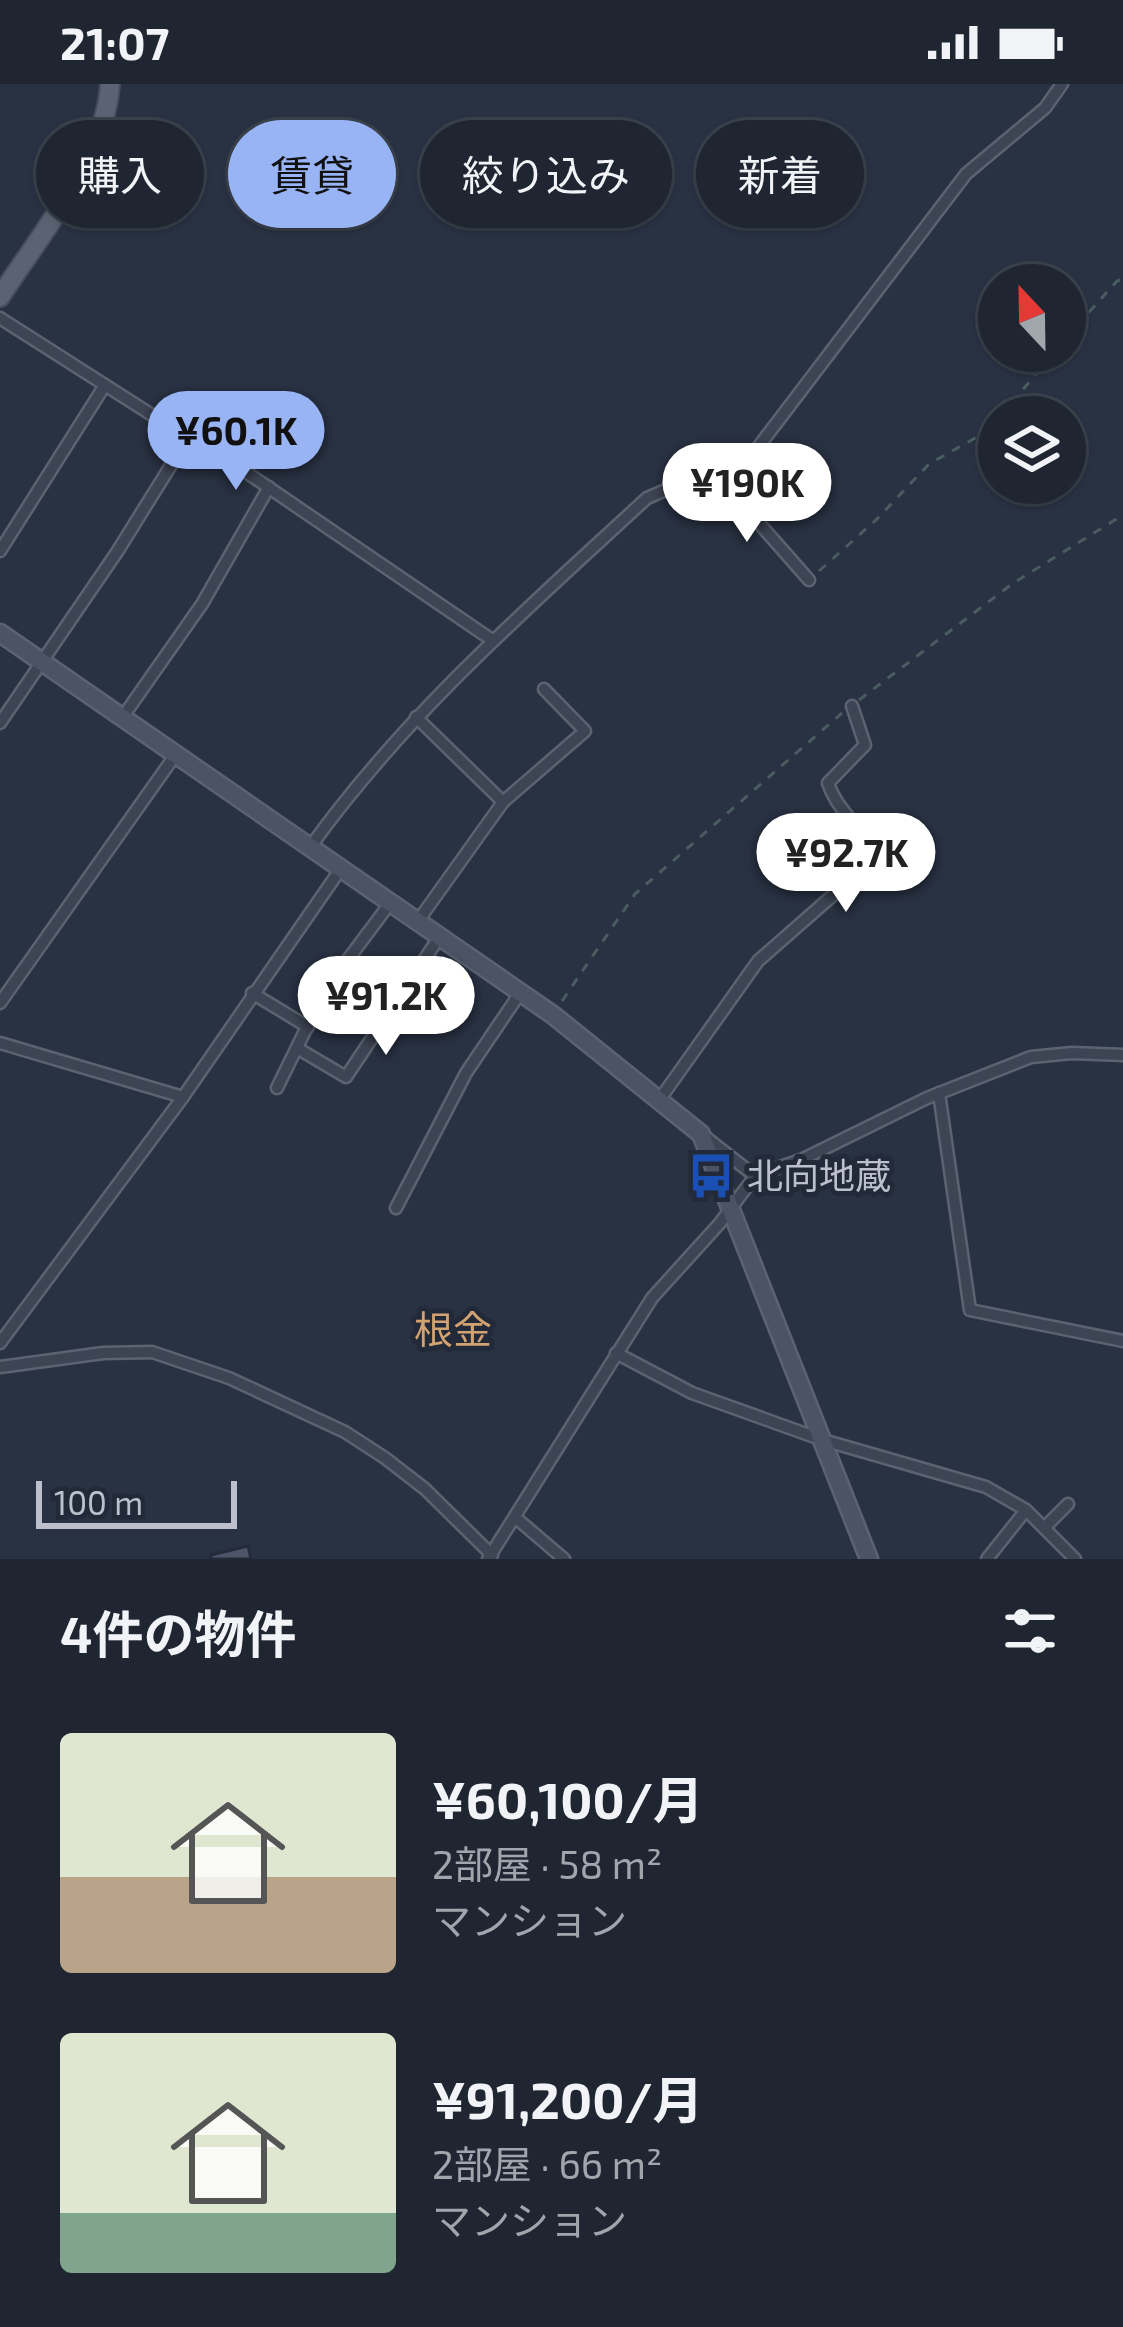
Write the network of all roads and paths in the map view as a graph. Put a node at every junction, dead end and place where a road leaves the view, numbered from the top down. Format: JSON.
{"nodes":[{"id":1,"x":110,"y":84,"type":"edge"},
{"id":2,"x":1062,"y":84,"type":"edge"},
{"id":3,"x":1123,"y":279,"type":"edge"},
{"id":4,"x":0,"y":297,"type":"edge"},
{"id":5,"x":1086,"y":316,"type":"edge"},
{"id":6,"x":0,"y":318,"type":"edge"},
{"id":7,"x":1037,"y":372,"type":"edge"},
{"id":8,"x":105,"y":385,"type":"junction"},
{"id":9,"x":1017,"y":396,"type":"edge"},
{"id":10,"x":978,"y":436,"type":"edge"},
{"id":11,"x":188,"y":438,"type":"junction"},
{"id":12,"x":720,"y":479,"type":"junction"},
{"id":13,"x":268,"y":488,"type":"junction"},
{"id":14,"x":1123,"y":515,"type":"edge"},
{"id":15,"x":0,"y":551,"type":"edge"},
{"id":16,"x":808,"y":580,"type":"joint"},
{"id":17,"x":0,"y":633,"type":"edge"},
{"id":18,"x":492,"y":640,"type":"junction"},
{"id":19,"x":42,"y":662,"type":"junction"},
{"id":20,"x":544,"y":689,"type":"dead end"},
{"id":21,"x":851,"y":706,"type":"junction"},
{"id":22,"x":416,"y":717,"type":"junction"},
{"id":23,"x":122,"y":718,"type":"junction"},
{"id":24,"x":0,"y":723,"type":"edge"},
{"id":25,"x":176,"y":754,"type":"junction"},
{"id":26,"x":503,"y":802,"type":"junction"},
{"id":27,"x":311,"y":846,"type":"junction"},
{"id":28,"x":342,"y":867,"type":"junction"},
{"id":29,"x":391,"y":902,"type":"junction"},
{"id":30,"x":418,"y":921,"type":"junction"},
{"id":31,"x":440,"y":936,"type":"junction"},
{"id":32,"x":520,"y":992,"type":"junction"},
{"id":33,"x":252,"y":993,"type":"junction"},
{"id":34,"x":0,"y":1003,"type":"edge"},
{"id":35,"x":553,"y":1016,"type":"junction"},
{"id":36,"x":308,"y":1027,"type":"junction"},
{"id":37,"x":0,"y":1043,"type":"edge"},
{"id":38,"x":297,"y":1048,"type":"junction"},
{"id":39,"x":1123,"y":1055,"type":"edge"},
{"id":40,"x":277,"y":1088,"type":"dead end"},
{"id":41,"x":939,"y":1093,"type":"junction"},
{"id":42,"x":183,"y":1097,"type":"junction"},
{"id":43,"x":661,"y":1099,"type":"junction"},
{"id":44,"x":701,"y":1134,"type":"junction"},
{"id":45,"x":755,"y":1176,"type":"junction"},
{"id":46,"x":733,"y":1207,"type":"junction"},
{"id":47,"x":396,"y":1208,"type":"dead end"},
{"id":48,"x":1123,"y":1340,"type":"edge"},
{"id":49,"x":0,"y":1342,"type":"edge"},
{"id":50,"x":616,"y":1353,"type":"junction"},
{"id":51,"x":0,"y":1367,"type":"edge"},
{"id":52,"x":823,"y":1440,"type":"junction"},
{"id":53,"x":1068,"y":1504,"type":"dead end"},
{"id":54,"x":1025,"y":1510,"type":"junction"},
{"id":55,"x":516,"y":1518,"type":"junction"},
{"id":56,"x":1044,"y":1528,"type":"junction"},
{"id":57,"x":490,"y":1557,"type":"edge"},
{"id":58,"x":563,"y":1559,"type":"edge"},
{"id":59,"x":869,"y":1559,"type":"edge"},
{"id":60,"x":987,"y":1559,"type":"edge"},
{"id":61,"x":1075,"y":1559,"type":"edge"}],
"edges":[{"from":1,"to":4,"type":"main road"},
{"from":2,"to":12,"type":"street"},
{"from":3,"to":5,"type":"path"},
{"from":6,"to":8,"type":"street"},
{"from":7,"to":9,"type":"path"},
{"from":8,"to":11,"type":"street"},
{"from":8,"to":15,"type":"street"},
{"from":10,"to":16,"type":"path"},
{"from":11,"to":13,"type":"street"},
{"from":11,"to":19,"type":"street"},
{"from":12,"to":16,"type":"street"},
{"from":12,"to":18,"type":"street"},
{"from":13,"to":18,"type":"street"},
{"from":13,"to":23,"type":"street"},
{"from":14,"to":21,"type":"path"},
{"from":17,"to":19,"type":"street"},
{"from":18,"to":22,"type":"street"},
{"from":19,"to":23,"type":"street"},
{"from":19,"to":24,"type":"street"},
{"from":20,"to":26,"type":"street"},
{"from":21,"to":35,"type":"path"},
{"from":21,"to":43,"type":"street"},
{"from":22,"to":26,"type":"street"},
{"from":22,"to":27,"type":"street"},
{"from":23,"to":25,"type":"street"},
{"from":25,"to":27,"type":"street"},
{"from":25,"to":34,"type":"street"},
{"from":26,"to":30,"type":"street"},
{"from":27,"to":28,"type":"street"},
{"from":28,"to":29,"type":"street"},
{"from":28,"to":33,"type":"street"},
{"from":29,"to":30,"type":"street"},
{"from":29,"to":36,"type":"street"},
{"from":30,"to":31,"type":"street"},
{"from":31,"to":32,"type":"street"},
{"from":31,"to":38,"type":"street"},
{"from":32,"to":35,"type":"street"},
{"from":32,"to":47,"type":"street"},
{"from":33,"to":36,"type":"street"},
{"from":33,"to":42,"type":"street"},
{"from":35,"to":43,"type":"street"},
{"from":36,"to":38,"type":"street"},
{"from":37,"to":42,"type":"street"},
{"from":38,"to":40,"type":"street"},
{"from":39,"to":41,"type":"street"},
{"from":41,"to":45,"type":"street"},
{"from":41,"to":48,"type":"street"},
{"from":42,"to":49,"type":"street"},
{"from":43,"to":44,"type":"street"},
{"from":44,"to":45,"type":"street"},
{"from":44,"to":46,"type":"street"},
{"from":45,"to":46,"type":"street"},
{"from":46,"to":50,"type":"street"},
{"from":46,"to":52,"type":"street"},
{"from":50,"to":52,"type":"street"},
{"from":50,"to":55,"type":"street"},
{"from":51,"to":57,"type":"street"},
{"from":52,"to":54,"type":"street"},
{"from":52,"to":59,"type":"street"},
{"from":53,"to":56,"type":"street"},
{"from":54,"to":56,"type":"street"},
{"from":54,"to":60,"type":"street"},
{"from":55,"to":57,"type":"street"},
{"from":55,"to":58,"type":"street"},
{"from":56,"to":61,"type":"street"}]}
